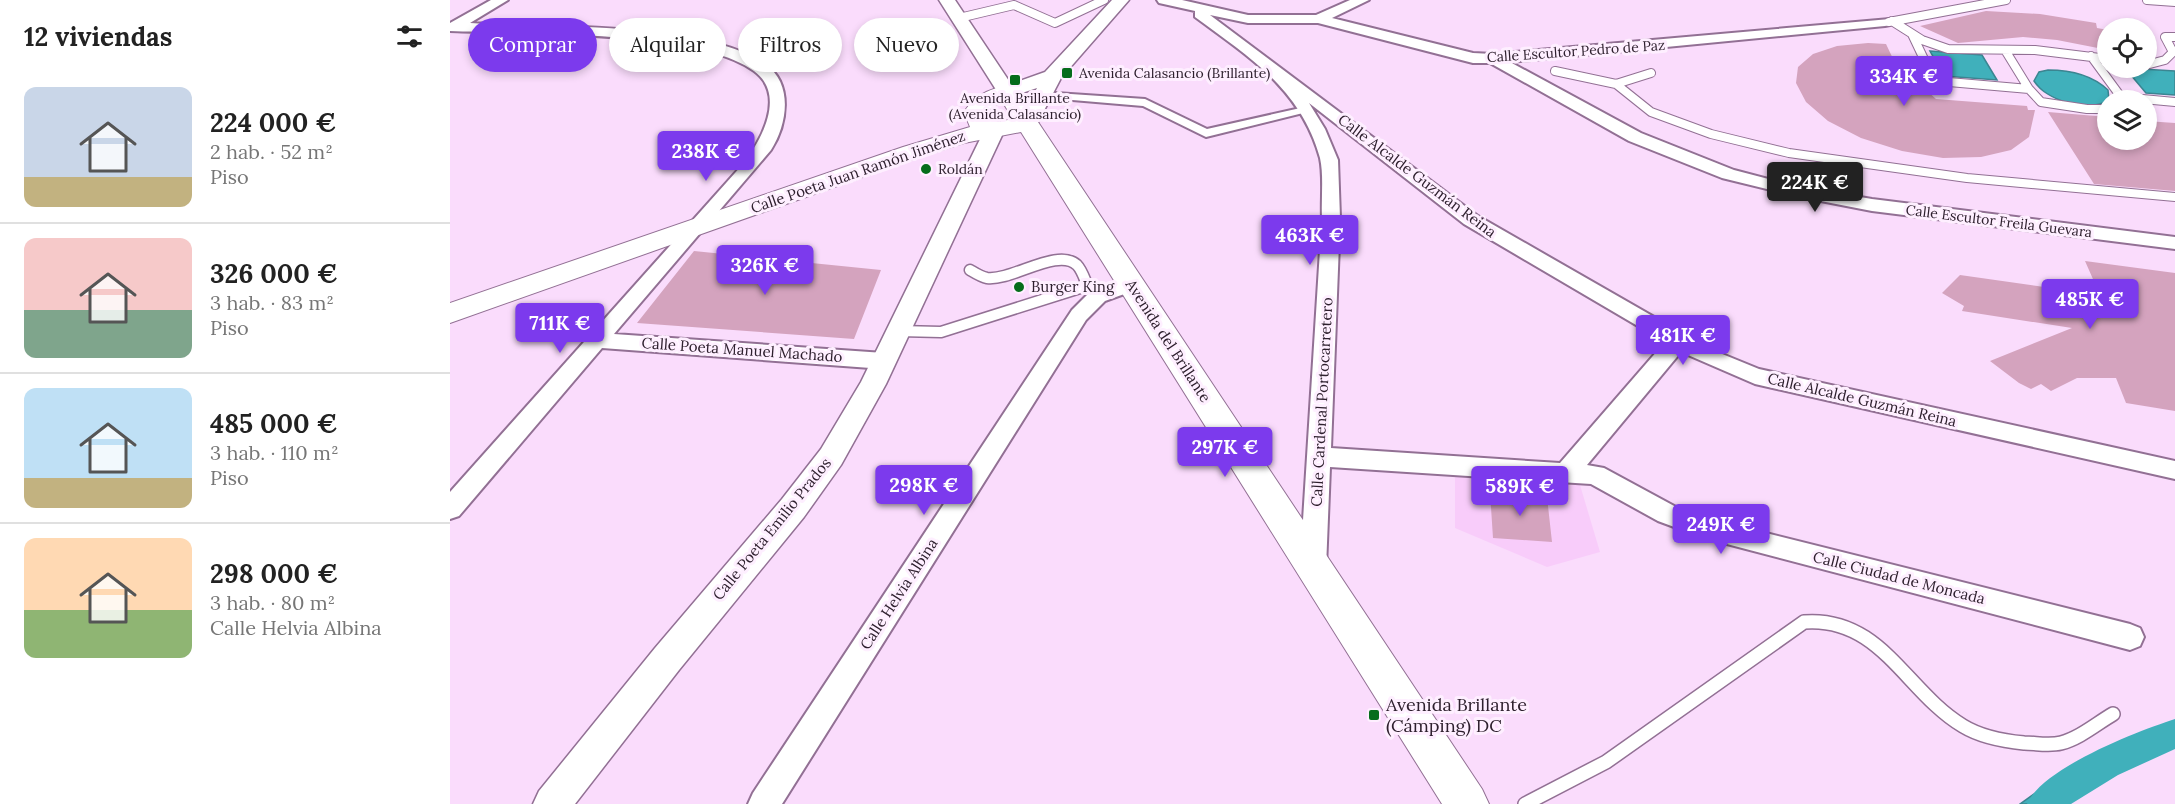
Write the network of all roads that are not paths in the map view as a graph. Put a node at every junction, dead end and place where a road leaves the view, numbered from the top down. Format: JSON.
{"nodes":[{"id":1,"x":501,"y":0,"type":"edge"},
{"id":2,"x":947,"y":0,"type":"edge"},
{"id":3,"x":1104,"y":0,"type":"edge"},
{"id":4,"x":1121,"y":0,"type":"edge"},
{"id":5,"x":1164,"y":0,"type":"edge"},
{"id":6,"x":1362,"y":0,"type":"edge"},
{"id":7,"x":2006,"y":0,"type":"edge"},
{"id":8,"x":2147,"y":0,"type":"edge"},
{"id":9,"x":2175,"y":2,"type":"edge"},
{"id":10,"x":1189,"y":7,"type":"junction"},
{"id":11,"x":958,"y":18,"type":"joint"},
{"id":12,"x":959,"y":20,"type":"edge"},
{"id":13,"x":1318,"y":20,"type":"junction"},
{"id":14,"x":1889,"y":22,"type":"junction"},
{"id":15,"x":451,"y":28,"type":"edge"},
{"id":16,"x":1912,"y":34,"type":"junction"},
{"id":17,"x":2175,"y":38,"type":"edge"},
{"id":18,"x":2005,"y":50,"type":"junction"},
{"id":19,"x":2174,"y":53,"type":"edge"},
{"id":20,"x":2091,"y":56,"type":"junction"},
{"id":21,"x":2097,"y":57,"type":"edge"},
{"id":22,"x":1493,"y":59,"type":"junction"},
{"id":23,"x":2157,"y":62,"type":"edge"},
{"id":24,"x":1276,"y":70,"type":"junction"},
{"id":25,"x":1555,"y":72,"type":"dead end"},
{"id":26,"x":1651,"y":74,"type":"dead end"},
{"id":27,"x":1052,"y":76,"type":"junction"},
{"id":28,"x":1616,"y":84,"type":"junction"},
{"id":29,"x":2029,"y":89,"type":"junction"},
{"id":30,"x":2116,"y":90,"type":"edge"},
{"id":31,"x":1007,"y":92,"type":"junction"},
{"id":32,"x":1041,"y":95,"type":"junction"},
{"id":33,"x":2157,"y":101,"type":"edge"},
{"id":34,"x":2175,"y":102,"type":"edge"},
{"id":35,"x":2097,"y":109,"type":"edge"},
{"id":36,"x":1305,"y":111,"type":"junction"},
{"id":37,"x":985,"y":121,"type":"junction"},
{"id":38,"x":1343,"y":122,"type":"junction"},
{"id":39,"x":1027,"y":124,"type":"junction"},
{"id":40,"x":1317,"y":129,"type":"junction"},
{"id":41,"x":2175,"y":196,"type":"edge"},
{"id":42,"x":723,"y":199,"type":"junction"},
{"id":43,"x":700,"y":226,"type":"junction"},
{"id":44,"x":2175,"y":243,"type":"edge"},
{"id":45,"x":970,"y":270,"type":"dead end"},
{"id":46,"x":1131,"y":284,"type":"junction"},
{"id":47,"x":450,"y":292,"type":"edge"},
{"id":48,"x":450,"y":313,"type":"edge"},
{"id":49,"x":899,"y":331,"type":"junction"},
{"id":50,"x":599,"y":340,"type":"junction"},
{"id":51,"x":1678,"y":341,"type":"junction"},
{"id":52,"x":884,"y":361,"type":"junction"},
{"id":53,"x":1320,"y":457,"type":"junction"},
{"id":54,"x":2175,"y":470,"type":"edge"},
{"id":55,"x":1567,"y":472,"type":"junction"},
{"id":56,"x":450,"y":509,"type":"edge"},
{"id":57,"x":1313,"y":568,"type":"junction"},
{"id":58,"x":2130,"y":637,"type":"dead end"},
{"id":59,"x":2113,"y":714,"type":"dead end"},
{"id":60,"x":552,"y":804,"type":"edge"},
{"id":61,"x":764,"y":804,"type":"edge"},
{"id":62,"x":1467,"y":804,"type":"edge"},
{"id":63,"x":1526,"y":804,"type":"edge"}],
"edges":[{"from":1,"to":15,"type":"street"},
{"from":2,"to":11,"type":"street","name":"Avenida del Brillante"},
{"from":3,"to":11,"type":"lane"},
{"from":4,"to":27,"type":"street"},
{"from":5,"to":10,"type":"street","name":"Calle Escultor Pedro de Paz"},
{"from":6,"to":13,"type":"street"},
{"from":7,"to":14,"type":"lane"},
{"from":8,"to":9,"type":"lane"},
{"from":10,"to":13,"type":"street","name":"Calle Escultor Pedro de Paz"},
{"from":10,"to":24,"type":"street","name":"Calle Cardenal Portocarretero"},
{"from":12,"to":31,"type":"street","name":"Avenida del Brillante"},
{"from":13,"to":22,"type":"street","name":"Calle Escultor Pedro de Paz"},
{"from":14,"to":16,"type":"lane"},
{"from":14,"to":22,"type":"street","name":"Calle Escultor Pedro de Paz"},
{"from":15,"to":42,"type":"street"},
{"from":16,"to":18,"type":"lane"},
{"from":16,"to":29,"type":"lane"},
{"from":17,"to":19,"type":"lane"},
{"from":18,"to":20,"type":"lane"},
{"from":18,"to":29,"type":"lane"},
{"from":19,"to":23,"type":"lane"},
{"from":20,"to":21,"type":"lane"},
{"from":20,"to":30,"type":"lane"},
{"from":22,"to":44,"type":"street","name":"Calle Escultor Freila Guevara"},
{"from":24,"to":36,"type":"street","name":"Calle Cardenal Portocarretero"},
{"from":24,"to":38,"type":"street","name":"Calle Alcalde Guzmán Reina"},
{"from":25,"to":28,"type":"lane"},
{"from":26,"to":28,"type":"lane"},
{"from":27,"to":31,"type":"street"},
{"from":27,"to":32,"type":"street"},
{"from":28,"to":41,"type":"lane"},
{"from":29,"to":35,"type":"lane"},
{"from":31,"to":37,"type":"main road"},
{"from":31,"to":39,"type":"main road","name":"Avenida del Brillante"},
{"from":32,"to":36,"type":"street"},
{"from":32,"to":39,"type":"street"},
{"from":33,"to":34,"type":"lane"},
{"from":36,"to":40,"type":"street","name":"Calle Cardenal Portocarretero"},
{"from":37,"to":39,"type":"main road"},
{"from":37,"to":42,"type":"main road","name":"Calle Poeta Juan Ramón Jiménez"},
{"from":37,"to":43,"type":"main road","name":"Calle Poeta Juan Ramón Jiménez"},
{"from":37,"to":49,"type":"street","name":"Calle Poeta Emilio Prados"},
{"from":38,"to":40,"type":"street"},
{"from":38,"to":51,"type":"street","name":"Calle Alcalde Guzmán Reina"},
{"from":39,"to":46,"type":"main road","name":"Avenida del Brillante"},
{"from":40,"to":53,"type":"street","name":"Calle Cardenal Portocarretero"},
{"from":42,"to":43,"type":"street"},
{"from":42,"to":47,"type":"main road","name":"Calle Poeta Juan Ramón Jiménez"},
{"from":43,"to":48,"type":"main road","name":"Calle Poeta Juan Ramón Jiménez"},
{"from":43,"to":50,"type":"street"},
{"from":45,"to":49,"type":"lane"},
{"from":46,"to":57,"type":"main road","name":"Avenida del Brillante"},
{"from":46,"to":61,"type":"street","name":"Calle Helvia Albina"},
{"from":49,"to":52,"type":"street","name":"Calle Poeta Emilio Prados"},
{"from":50,"to":52,"type":"street","name":"Calle Poeta Manuel Machado"},
{"from":50,"to":56,"type":"street"},
{"from":51,"to":54,"type":"street","name":"Calle Alcalde Guzmán Reina"},
{"from":51,"to":55,"type":"street"},
{"from":52,"to":60,"type":"street","name":"Calle Poeta Emilio Prados"},
{"from":53,"to":55,"type":"street","name":"Calle Ciudad de Moncada"},
{"from":53,"to":57,"type":"street","name":"Calle Cardenal Portocarretero"},
{"from":55,"to":58,"type":"street","name":"Calle Ciudad de Moncada"},
{"from":57,"to":62,"type":"main road","name":"Avenida del Brillante"},
{"from":59,"to":63,"type":"lane"}]}
